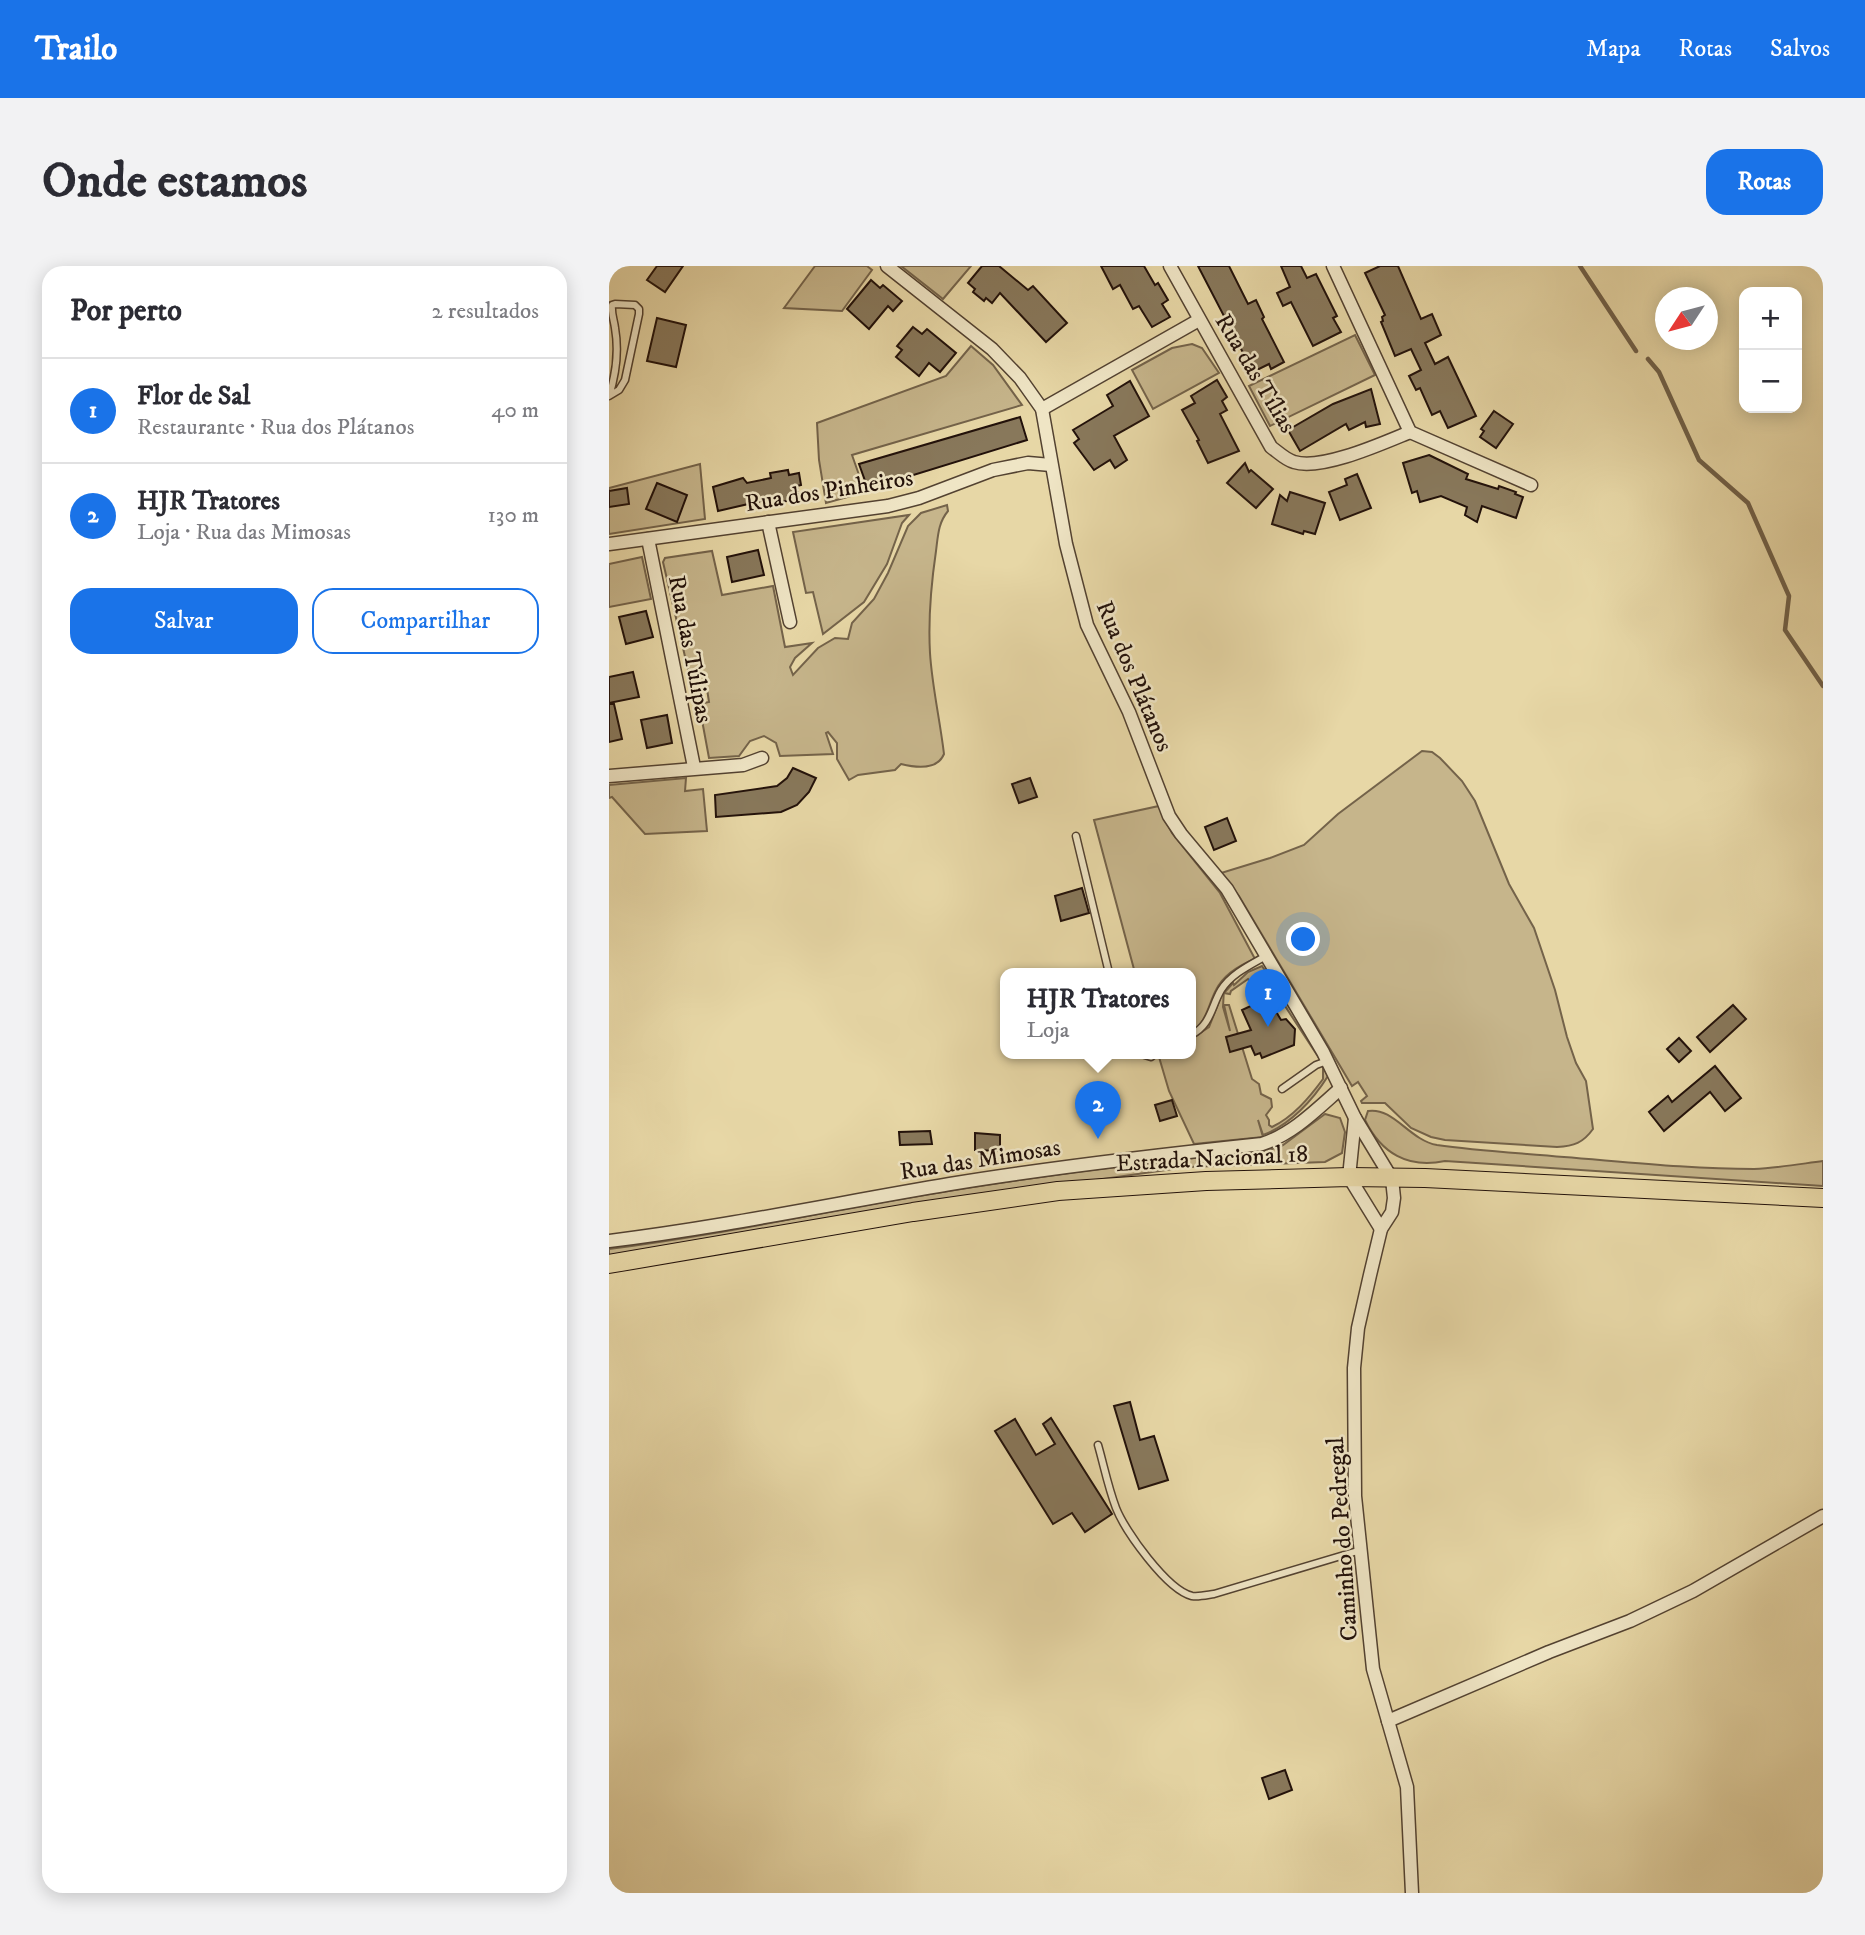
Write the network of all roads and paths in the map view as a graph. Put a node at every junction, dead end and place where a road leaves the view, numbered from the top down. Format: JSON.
{"nodes":[{"id":1,"x":887,"y":266,"type":"edge"},
{"id":2,"x":1170,"y":266,"type":"edge"},
{"id":3,"x":1333,"y":266,"type":"edge"},
{"id":4,"x":1199,"y":320,"type":"junction"},
{"id":5,"x":609,"y":396,"type":"edge"},
{"id":6,"x":1042,"y":409,"type":"junction"},
{"id":7,"x":1410,"y":432,"type":"junction"},
{"id":8,"x":1051,"y":465,"type":"junction"},
{"id":9,"x":1531,"y":485,"type":"dead end"},
{"id":10,"x":768,"y":522,"type":"junction"},
{"id":11,"x":647,"y":539,"type":"junction"},
{"id":12,"x":609,"y":544,"type":"edge"},
{"id":13,"x":790,"y":622,"type":"dead end"},
{"id":14,"x":762,"y":758,"type":"dead end"},
{"id":15,"x":694,"y":767,"type":"junction"},
{"id":16,"x":609,"y":776,"type":"edge"},
{"id":17,"x":1076,"y":835,"type":"dead end"},
{"id":18,"x":1266,"y":956,"type":"junction"},
{"id":19,"x":1108,"y":968,"type":"edge"},
{"id":20,"x":1196,"y":1031,"type":"edge"},
{"id":21,"x":1327,"y":1061,"type":"junction"},
{"id":22,"x":1341,"y":1088,"type":"junction"},
{"id":23,"x":1282,"y":1089,"type":"dead end"},
{"id":24,"x":1355,"y":1118,"type":"junction"},
{"id":25,"x":1349,"y":1177,"type":"junction"},
{"id":26,"x":1392,"y":1179,"type":"junction"},
{"id":27,"x":1823,"y":1198,"type":"edge"},
{"id":28,"x":1381,"y":1229,"type":"junction"},
{"id":29,"x":609,"y":1241,"type":"edge"},
{"id":30,"x":609,"y":1264,"type":"edge"},
{"id":31,"x":1098,"y":1445,"type":"dead end"},
{"id":32,"x":1823,"y":1516,"type":"edge"},
{"id":33,"x":1361,"y":1550,"type":"junction"},
{"id":34,"x":1388,"y":1721,"type":"junction"},
{"id":35,"x":1412,"y":1893,"type":"edge"}],
"edges":[{"from":1,"to":6,"type":"street","name":"Rua dos Plátanos"},
{"from":2,"to":4,"type":"street","name":"Rua das Tílias"},
{"from":3,"to":7,"type":"street"},
{"from":4,"to":6,"type":"street"},
{"from":4,"to":7,"type":"street","name":"Rua das Tílias"},
{"from":5,"to":5,"type":"lane"},
{"from":6,"to":8,"type":"street","name":"Rua dos Plátanos"},
{"from":7,"to":9,"type":"street"},
{"from":8,"to":10,"type":"street","name":"Rua dos Pinheiros"},
{"from":8,"to":18,"type":"street","name":"Rua dos Plátanos"},
{"from":10,"to":11,"type":"street","name":"Rua dos Pinheiros"},
{"from":10,"to":13,"type":"street"},
{"from":11,"to":12,"type":"street","name":"Rua dos Pinheiros"},
{"from":11,"to":15,"type":"street","name":"Rua das Túlipas"},
{"from":14,"to":15,"type":"street"},
{"from":15,"to":16,"type":"street"},
{"from":17,"to":19,"type":"lane"},
{"from":18,"to":20,"type":"lane"},
{"from":18,"to":21,"type":"street","name":"Rua dos Plátanos"},
{"from":21,"to":22,"type":"street","name":"Rua dos Plátanos"},
{"from":21,"to":23,"type":"lane"},
{"from":22,"to":24,"type":"street","name":"Rua dos Plátanos"},
{"from":22,"to":29,"type":"street","name":"Rua das Mimosas"},
{"from":24,"to":25,"type":"street"},
{"from":24,"to":26,"type":"street","name":"Rua dos Plátanos"},
{"from":25,"to":26,"type":"main road","name":"Estrada Nacional 18"},
{"from":25,"to":28,"type":"street"},
{"from":25,"to":30,"type":"main road","name":"Estrada Nacional 18"},
{"from":26,"to":27,"type":"main road","name":"Estrada Nacional 18"},
{"from":26,"to":28,"type":"street","name":"Caminho do Pedregal"},
{"from":28,"to":33,"type":"street","name":"Caminho do Pedregal"},
{"from":31,"to":33,"type":"lane"},
{"from":32,"to":34,"type":"street"},
{"from":33,"to":34,"type":"street","name":"Caminho do Pedregal"},
{"from":34,"to":35,"type":"street","name":"Caminho do Pedregal"}]}
